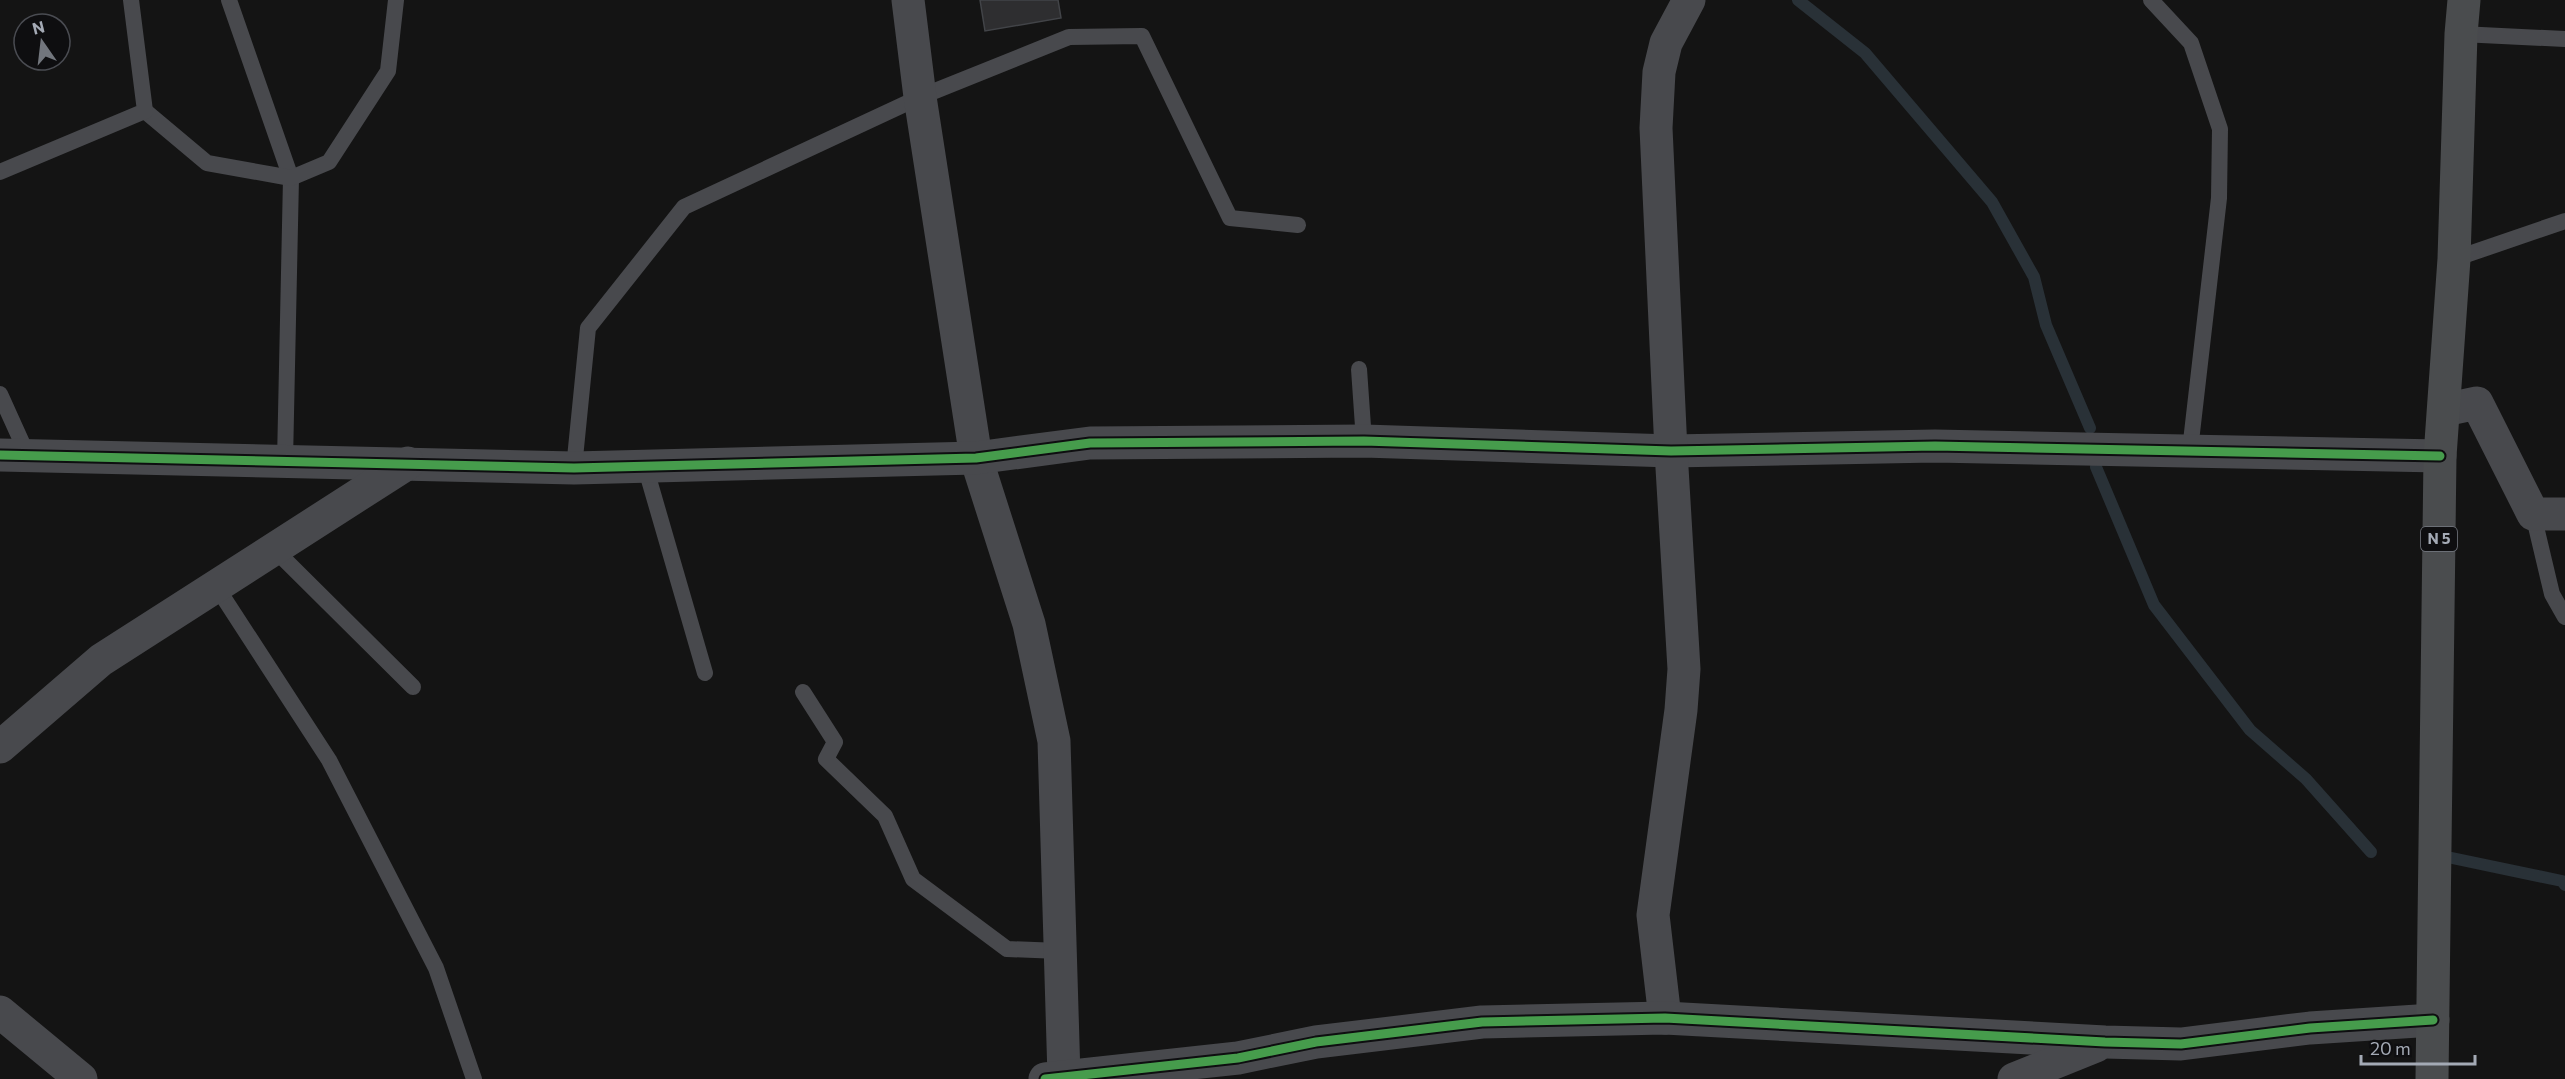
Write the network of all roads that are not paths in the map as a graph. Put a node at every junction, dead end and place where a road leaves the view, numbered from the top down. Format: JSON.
{"nodes":[{"id":1,"x":131,"y":0,"type":"edge"},
{"id":2,"x":229,"y":0,"type":"edge"},
{"id":3,"x":396,"y":0,"type":"edge"},
{"id":4,"x":908,"y":0,"type":"edge"},
{"id":5,"x":1689,"y":0,"type":"edge"},
{"id":6,"x":2151,"y":0,"type":"edge"},
{"id":7,"x":2464,"y":0,"type":"edge"},
{"id":8,"x":2461,"y":34,"type":"junction"},
{"id":9,"x":2565,"y":39,"type":"edge"},
{"id":10,"x":920,"y":98,"type":"junction"},
{"id":11,"x":145,"y":111,"type":"junction"},
{"id":12,"x":0,"y":171,"type":"edge"},
{"id":13,"x":291,"y":178,"type":"junction"},
{"id":14,"x":2565,"y":221,"type":"edge"},
{"id":15,"x":1298,"y":225,"type":"dead end"},
{"id":16,"x":2454,"y":259,"type":"junction"},
{"id":17,"x":1359,"y":369,"type":"dead end"},
{"id":18,"x":0,"y":394,"type":"edge"},
{"id":19,"x":2444,"y":410,"type":"junction"},
{"id":20,"x":1364,"y":441,"type":"junction"},
{"id":21,"x":2190,"y":450,"type":"junction"},
{"id":22,"x":1671,"y":451,"type":"junction"},
{"id":23,"x":14,"y":455,"type":"edge"},
{"id":24,"x":2440,"y":456,"type":"junction"},
{"id":25,"x":976,"y":458,"type":"junction"},
{"id":26,"x":285,"y":461,"type":"junction"},
{"id":27,"x":408,"y":464,"type":"junction"},
{"id":28,"x":645,"y":466,"type":"junction"},
{"id":29,"x":574,"y":468,"type":"junction"},
{"id":30,"x":2549,"y":514,"type":"edge"},
{"id":31,"x":274,"y":549,"type":"junction"},
{"id":32,"x":216,"y":586,"type":"junction"},
{"id":33,"x":2565,"y":617,"type":"edge"},
{"id":34,"x":705,"y":673,"type":"dead end"},
{"id":35,"x":413,"y":687,"type":"dead end"},
{"id":36,"x":803,"y":692,"type":"dead end"},
{"id":37,"x":0,"y":747,"type":"edge"},
{"id":38,"x":1060,"y":951,"type":"junction"},
{"id":39,"x":0,"y":1012,"type":"edge"},
{"id":40,"x":1665,"y":1018,"type":"junction"},
{"id":41,"x":2433,"y":1020,"type":"junction"},
{"id":42,"x":2105,"y":1042,"type":"junction"},
{"id":43,"x":1060,"y":1078,"type":"edge"},
{"id":44,"x":81,"y":1079,"type":"edge"},
{"id":45,"x":474,"y":1079,"type":"edge"},
{"id":46,"x":2014,"y":1079,"type":"edge"},
{"id":47,"x":2432,"y":1079,"type":"edge"}],
"edges":[{"from":1,"to":11,"type":"lane"},
{"from":2,"to":13,"type":"lane"},
{"from":3,"to":13,"type":"lane"},
{"from":4,"to":10,"type":"street"},
{"from":5,"to":22,"type":"street"},
{"from":6,"to":21,"type":"lane"},
{"from":7,"to":8,"type":"highway","number":"N 5"},
{"from":8,"to":9,"type":"lane"},
{"from":8,"to":16,"type":"highway","number":"N 5"},
{"from":10,"to":15,"type":"lane"},
{"from":10,"to":25,"type":"street"},
{"from":10,"to":29,"type":"lane"},
{"from":11,"to":12,"type":"lane"},
{"from":11,"to":13,"type":"lane"},
{"from":13,"to":26,"type":"lane"},
{"from":14,"to":16,"type":"lane"},
{"from":16,"to":19,"type":"highway","number":"N 5"},
{"from":17,"to":20,"type":"lane"},
{"from":18,"to":23,"type":"lane"},
{"from":19,"to":24,"type":"highway","number":"N 5"},
{"from":19,"to":30,"type":"street"},
{"from":20,"to":22,"type":"street"},
{"from":20,"to":25,"type":"street"},
{"from":21,"to":22,"type":"street"},
{"from":21,"to":24,"type":"street"},
{"from":22,"to":40,"type":"street"},
{"from":23,"to":26,"type":"street"},
{"from":24,"to":41,"type":"highway","number":"N 5"},
{"from":25,"to":28,"type":"street"},
{"from":25,"to":38,"type":"street"},
{"from":26,"to":27,"type":"street"},
{"from":27,"to":29,"type":"street"},
{"from":27,"to":31,"type":"street"},
{"from":28,"to":29,"type":"street"},
{"from":28,"to":34,"type":"lane"},
{"from":30,"to":33,"type":"lane"},
{"from":31,"to":32,"type":"street"},
{"from":31,"to":35,"type":"lane"},
{"from":32,"to":37,"type":"street"},
{"from":32,"to":45,"type":"lane"},
{"from":36,"to":38,"type":"lane"},
{"from":38,"to":43,"type":"street"},
{"from":39,"to":44,"type":"street"},
{"from":40,"to":42,"type":"street"},
{"from":40,"to":43,"type":"street"},
{"from":41,"to":42,"type":"street"},
{"from":41,"to":47,"type":"highway","number":"N 5"},
{"from":42,"to":46,"type":"street"}]}
